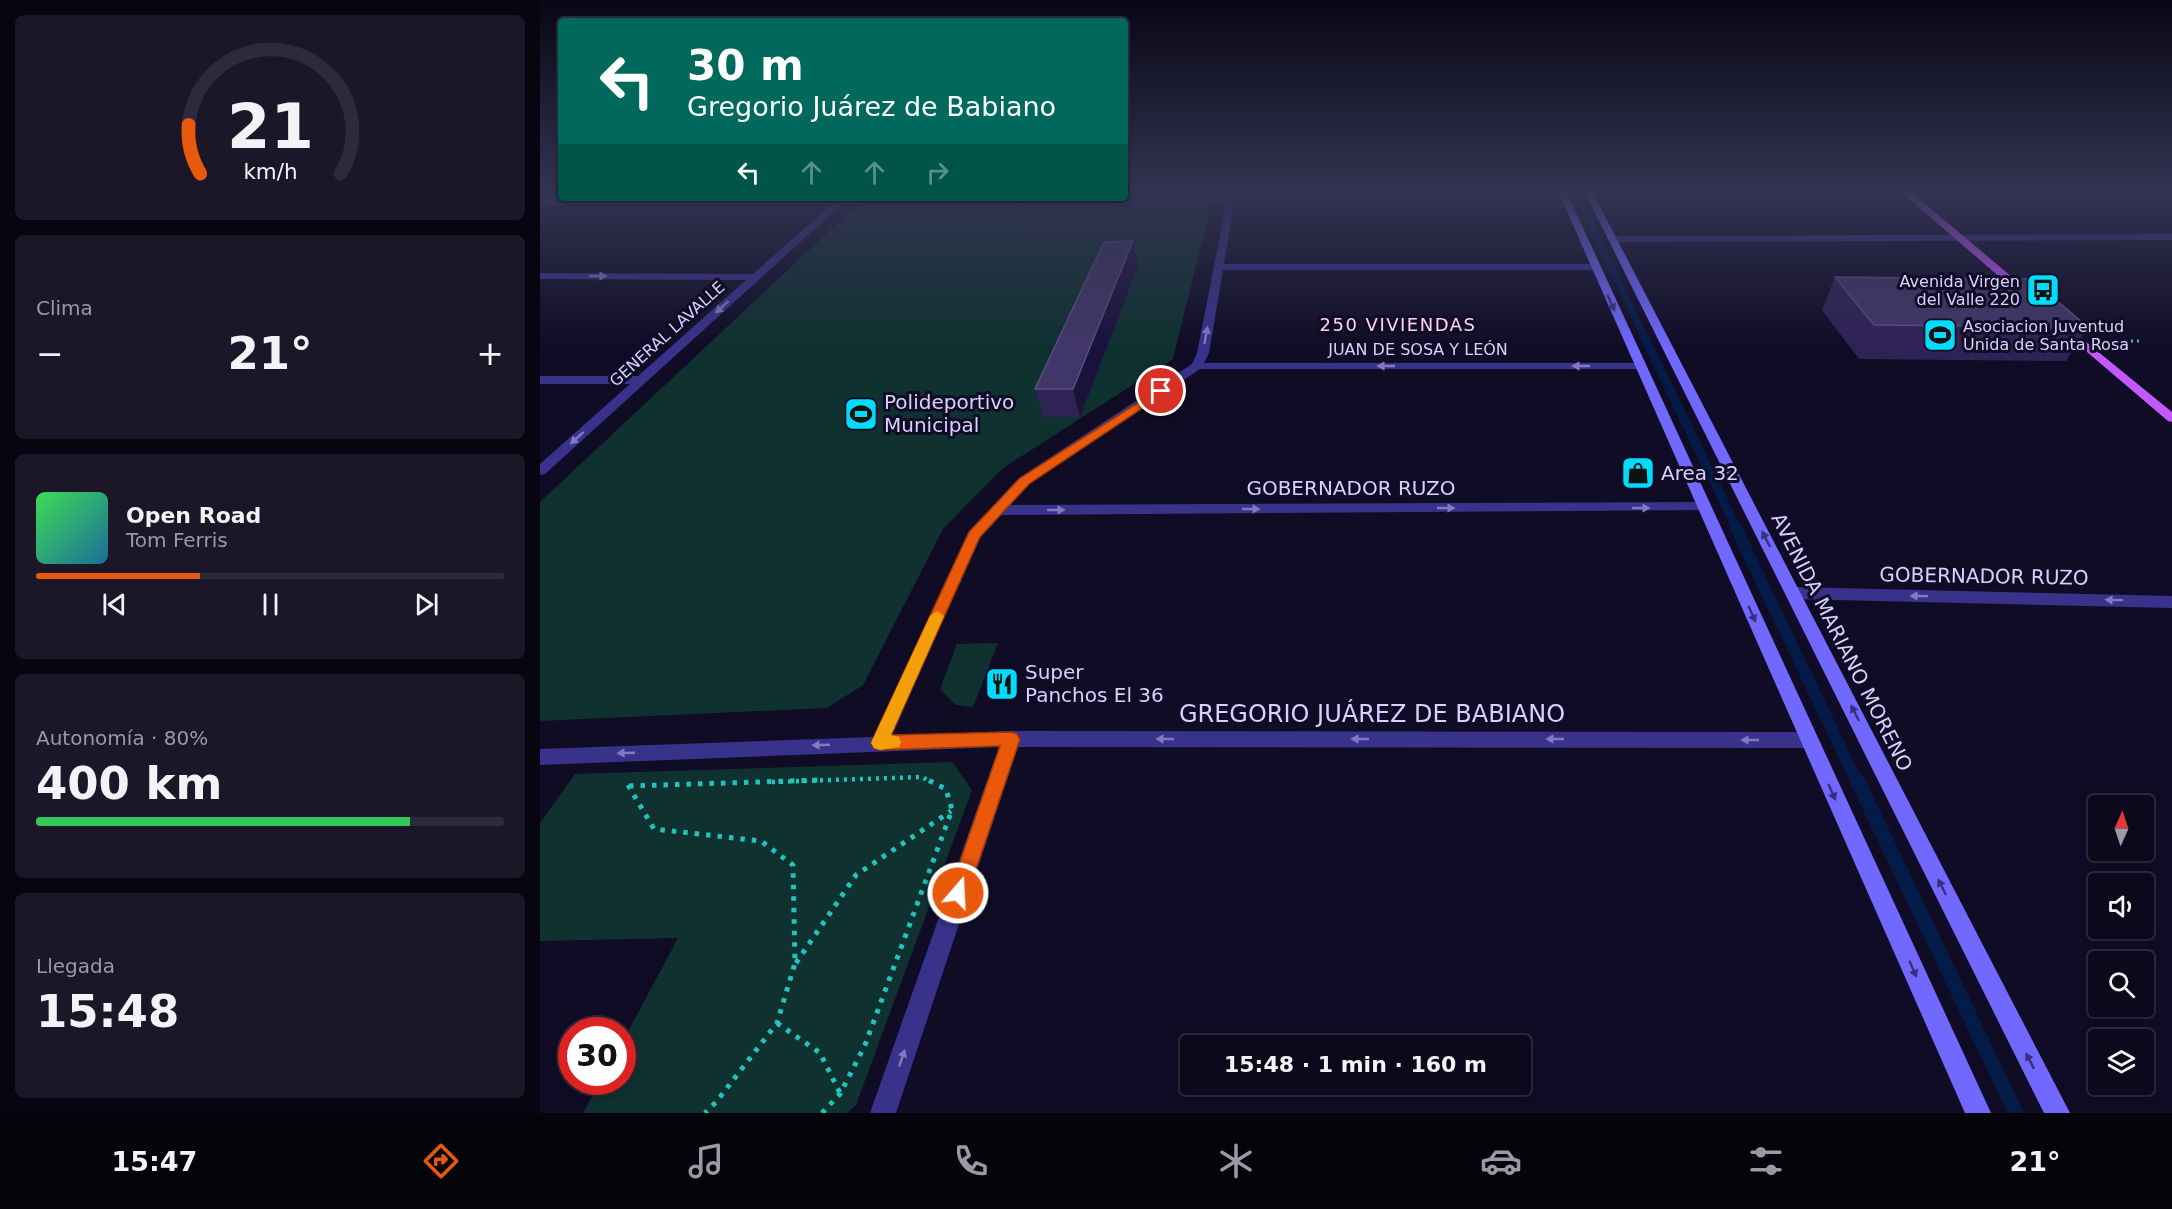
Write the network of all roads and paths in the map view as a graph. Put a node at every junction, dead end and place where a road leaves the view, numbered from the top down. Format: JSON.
{"nodes":[{"id":1,"x":794,"y":243,"type":"edge"},
{"id":2,"x":1223,"y":243,"type":"edge"},
{"id":3,"x":1584,"y":243,"type":"edge"},
{"id":4,"x":1614,"y":243,"type":"edge"},
{"id":5,"x":1965,"y":243,"type":"edge"},
{"id":6,"x":1218,"y":267,"type":"junction"},
{"id":7,"x":1595,"y":267,"type":"junction"},
{"id":8,"x":540,"y":276,"type":"edge"},
{"id":9,"x":756,"y":277,"type":"junction"},
{"id":10,"x":2028,"y":296,"type":"edge"},
{"id":11,"x":2054,"y":319,"type":"edge"},
{"id":12,"x":1197,"y":366,"type":"junction"},
{"id":13,"x":1639,"y":366,"type":"junction"},
{"id":14,"x":540,"y":380,"type":"edge"},
{"id":15,"x":641,"y":380,"type":"junction"},
{"id":16,"x":2172,"y":418,"type":"edge"},
{"id":17,"x":540,"y":471,"type":"edge"},
{"id":18,"x":1704,"y":507,"type":"junction"},
{"id":19,"x":998,"y":510,"type":"junction"},
{"id":20,"x":1794,"y":593,"type":"junction"},
{"id":21,"x":2172,"y":602,"type":"edge"},
{"id":22,"x":1011,"y":739,"type":"junction"},
{"id":23,"x":1809,"y":740,"type":"junction"},
{"id":24,"x":880,"y":743,"type":"junction"},
{"id":25,"x":614,"y":754,"type":"junction"},
{"id":26,"x":540,"y":757,"type":"edge"},
{"id":27,"x":629,"y":786,"type":"junction"},
{"id":28,"x":952,"y":810,"type":"junction"},
{"id":29,"x":795,"y":963,"type":"junction"},
{"id":30,"x":777,"y":1023,"type":"junction"},
{"id":31,"x":840,"y":1094,"type":"junction"},
{"id":32,"x":705,"y":1113,"type":"edge"},
{"id":33,"x":822,"y":1113,"type":"edge"},
{"id":34,"x":882,"y":1113,"type":"edge"},
{"id":35,"x":1978,"y":1113,"type":"edge"},
{"id":36,"x":2057,"y":1113,"type":"edge"}],
"edges":[{"from":1,"to":9,"type":"street","name":"GENERAL LAVALLE"},
{"from":2,"to":6,"type":"street"},
{"from":3,"to":7,"type":"main road"},
{"from":20,"to":4,"type":"main road","name":"AVENIDA MARIANO MORENO","one_way":true},
{"from":5,"to":10,"type":"main road"},
{"from":6,"to":7,"type":"street"},
{"from":12,"to":6,"type":"street","one_way":true},
{"from":7,"to":13,"type":"main road","one_way":true},
{"from":8,"to":9,"type":"street","one_way":true},
{"from":9,"to":15,"type":"street","name":"GENERAL LAVALLE","one_way":true},
{"from":11,"to":16,"type":"main road"},
{"from":13,"to":12,"type":"street","name":"JUAN DE SOSA Y LEÓN","one_way":true},
{"from":12,"to":19,"type":"street"},
{"from":13,"to":18,"type":"main road"},
{"from":14,"to":15,"type":"street"},
{"from":15,"to":17,"type":"street","name":"GENERAL LAVALLE","one_way":true},
{"from":19,"to":18,"type":"street","name":"GOBERNADOR RUZO","one_way":true},
{"from":18,"to":23,"type":"main road","one_way":true},
{"from":19,"to":24,"type":"street"},
{"from":21,"to":20,"type":"street","name":"GOBERNADOR RUZO","one_way":true},
{"from":36,"to":20,"type":"main road","name":"AVENIDA MARIANO MORENO","one_way":true},
{"from":23,"to":22,"type":"street","name":"GREGORIO JUÁREZ DE BABIANO","one_way":true},
{"from":22,"to":24,"type":"street","name":"GREGORIO JUÁREZ DE BABIANO"},
{"from":34,"to":22,"type":"street","one_way":true},
{"from":23,"to":35,"type":"main road","one_way":true},
{"from":24,"to":25,"type":"street","name":"GREGORIO JUÁREZ DE BABIANO","one_way":true},
{"from":25,"to":26,"type":"street","name":"GREGORIO JUÁREZ DE BABIANO"},
{"from":25,"to":27,"type":"path"},
{"from":27,"to":28,"type":"path"},
{"from":27,"to":29,"type":"path"},
{"from":28,"to":29,"type":"path"},
{"from":28,"to":31,"type":"path"},
{"from":29,"to":30,"type":"path"},
{"from":30,"to":31,"type":"path"},
{"from":30,"to":32,"type":"path"},
{"from":31,"to":33,"type":"path"}]}
